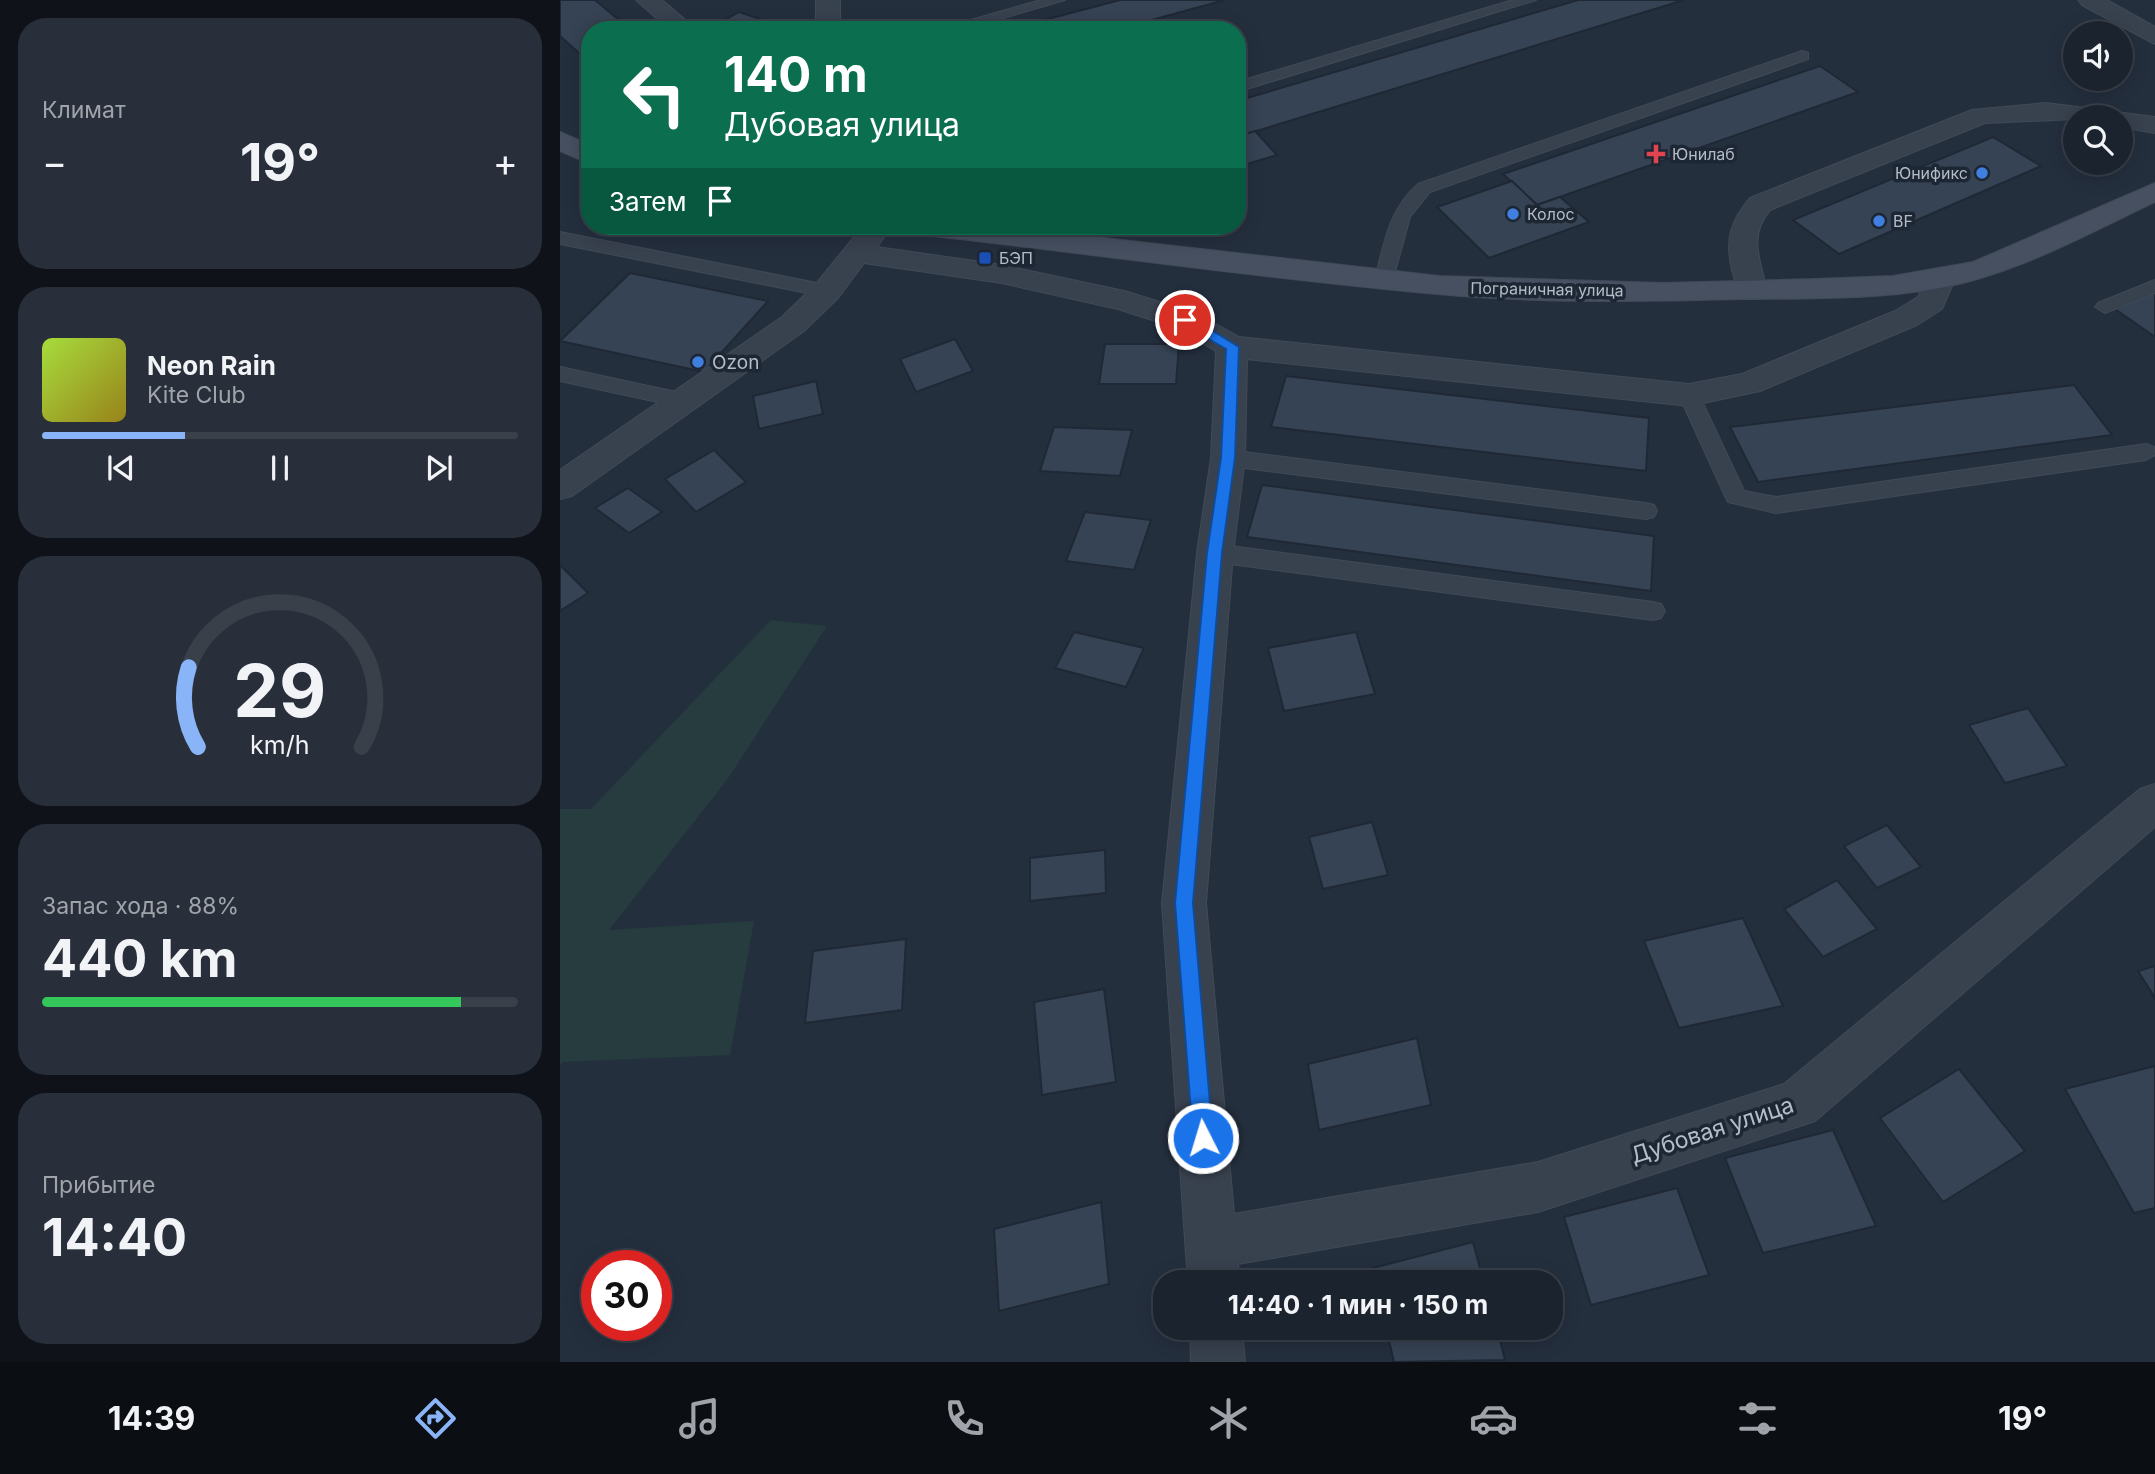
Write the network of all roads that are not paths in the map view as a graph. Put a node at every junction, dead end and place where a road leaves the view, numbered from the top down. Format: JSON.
{"nodes":[{"id":1,"x":648,"y":0,"type":"edge"},
{"id":2,"x":828,"y":0,"type":"edge"},
{"id":3,"x":1058,"y":0,"type":"edge"},
{"id":4,"x":1529,"y":0,"type":"edge"},
{"id":5,"x":2096,"y":2,"type":"edge"},
{"id":6,"x":674,"y":21,"type":"edge"},
{"id":7,"x":828,"y":21,"type":"edge"},
{"id":8,"x":978,"y":21,"type":"edge"},
{"id":9,"x":2155,"y":37,"type":"edge"},
{"id":10,"x":1802,"y":56,"type":"dead end"},
{"id":11,"x":1246,"y":84,"type":"edge"},
{"id":12,"x":2063,"y":113,"type":"edge"},
{"id":13,"x":2133,"y":121,"type":"edge"},
{"id":14,"x":2155,"y":125,"type":"edge"},
{"id":15,"x":560,"y":140,"type":"edge"},
{"id":16,"x":581,"y":151,"type":"edge"},
{"id":17,"x":2155,"y":191,"type":"edge"},
{"id":18,"x":872,"y":235,"type":"edge"},
{"id":19,"x":1061,"y":235,"type":"edge"},
{"id":20,"x":560,"y":238,"type":"edge"},
{"id":21,"x":859,"y":254,"type":"junction"},
{"id":22,"x":1384,"y":279,"type":"junction"},
{"id":23,"x":1940,"y":279,"type":"junction"},
{"id":24,"x":2155,"y":286,"type":"edge"},
{"id":25,"x":1752,"y":290,"type":"junction"},
{"id":26,"x":827,"y":291,"type":"junction"},
{"id":27,"x":2105,"y":307,"type":"dead end"},
{"id":28,"x":1232,"y":347,"type":"junction"},
{"id":29,"x":560,"y":374,"type":"edge"},
{"id":30,"x":1689,"y":396,"type":"junction"},
{"id":31,"x":681,"y":400,"type":"junction"},
{"id":32,"x":2146,"y":452,"type":"dead end"},
{"id":33,"x":1228,"y":458,"type":"junction"},
{"id":34,"x":562,"y":483,"type":"edge"},
{"id":35,"x":1646,"y":511,"type":"dead end"},
{"id":36,"x":1214,"y":553,"type":"junction"},
{"id":37,"x":1653,"y":611,"type":"dead end"},
{"id":38,"x":2155,"y":802,"type":"edge"},
{"id":39,"x":1213,"y":1263,"type":"edge"},
{"id":40,"x":1217,"y":1340,"type":"edge"},
{"id":41,"x":1218,"y":1362,"type":"edge"}],
"edges":[{"from":1,"to":6,"type":"street"},
{"from":2,"to":7,"type":"street"},
{"from":3,"to":8,"type":"lane"},
{"from":4,"to":11,"type":"lane"},
{"from":5,"to":9,"type":"street"},
{"from":10,"to":22,"type":"lane"},
{"from":12,"to":25,"type":"street"},
{"from":13,"to":14,"type":"street"},
{"from":15,"to":16,"type":"main road"},
{"from":17,"to":23,"type":"main road","name":"Пограничная улица"},
{"from":18,"to":21,"type":"street"},
{"from":19,"to":22,"type":"main road","name":"Пограничная улица"},
{"from":20,"to":26,"type":"lane"},
{"from":21,"to":26,"type":"street"},
{"from":21,"to":28,"type":"street"},
{"from":22,"to":25,"type":"main road","name":"Пограничная улица"},
{"from":23,"to":25,"type":"main road","name":"Пограничная улица"},
{"from":23,"to":30,"type":"street"},
{"from":24,"to":27,"type":"lane"},
{"from":26,"to":31,"type":"street"},
{"from":28,"to":30,"type":"street"},
{"from":28,"to":33,"type":"street","name":"Дубовая улица"},
{"from":29,"to":31,"type":"lane"},
{"from":30,"to":32,"type":"lane"},
{"from":31,"to":34,"type":"street"},
{"from":33,"to":35,"type":"lane"},
{"from":33,"to":36,"type":"street","name":"Дубовая улица"},
{"from":36,"to":37,"type":"lane"},
{"from":36,"to":39,"type":"street","name":"Дубовая улица"},
{"from":38,"to":39,"type":"street","name":"Дубовая улица"},
{"from":40,"to":41,"type":"street"}]}
